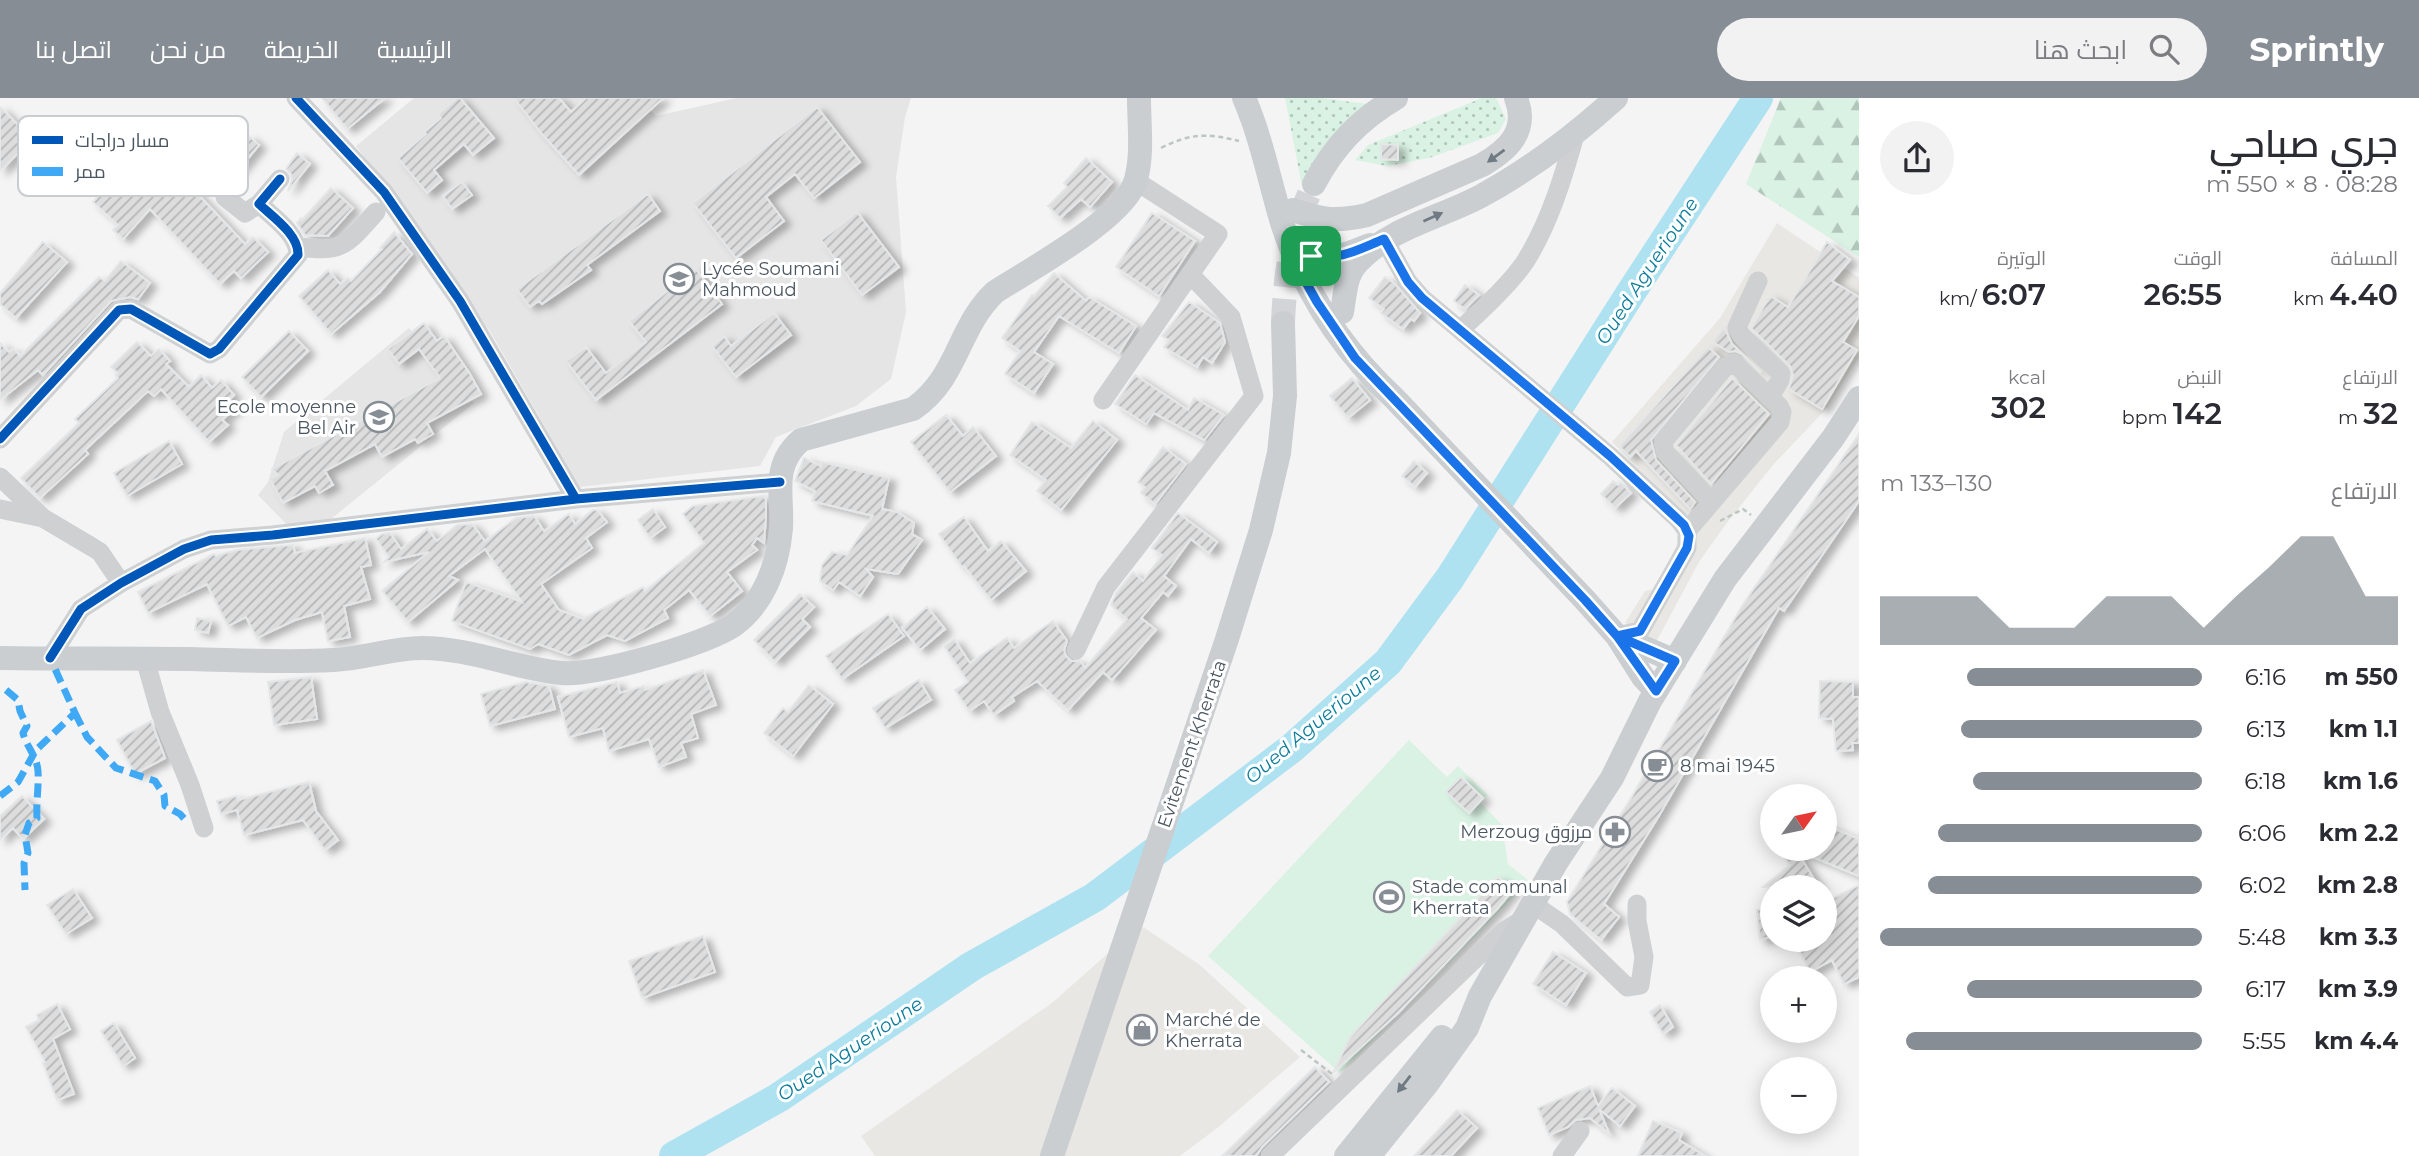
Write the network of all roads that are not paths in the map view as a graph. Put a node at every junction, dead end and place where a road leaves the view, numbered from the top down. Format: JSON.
{"nodes":[{"id":1,"x":296,"y":98,"type":"edge"},
{"id":2,"x":1139,"y":98,"type":"edge"},
{"id":3,"x":1244,"y":98,"type":"edge"},
{"id":4,"x":1264,"y":98,"type":"edge"},
{"id":5,"x":1396,"y":98,"type":"edge"},
{"id":6,"x":1516,"y":98,"type":"edge"},
{"id":7,"x":1616,"y":98,"type":"edge"},
{"id":8,"x":1575,"y":135,"type":"junction"},
{"id":9,"x":1138,"y":170,"type":"junction"},
{"id":10,"x":280,"y":180,"type":"dead end"},
{"id":11,"x":1314,"y":184,"type":"tunnel mouth"},
{"id":12,"x":225,"y":197,"type":"dead end"},
{"id":13,"x":259,"y":204,"type":"junction"},
{"id":14,"x":1293,"y":210,"type":"junction"},
{"id":15,"x":376,"y":212,"type":"dead end"},
{"id":16,"x":1384,"y":239,"type":"junction"},
{"id":17,"x":1290,"y":243,"type":"junction"},
{"id":18,"x":299,"y":247,"type":"junction"},
{"id":19,"x":1311,"y":256,"type":"junction"},
{"id":20,"x":1190,"y":274,"type":"junction"},
{"id":21,"x":1758,"y":281,"type":"dead end"},
{"id":22,"x":1342,"y":312,"type":"junction"},
{"id":23,"x":1283,"y":323,"type":"tunnel mouth"},
{"id":24,"x":1464,"y":331,"type":"junction"},
{"id":25,"x":1770,"y":397,"type":"junction"},
{"id":26,"x":1859,"y":398,"type":"edge"},
{"id":27,"x":1395,"y":399,"type":"junction"},
{"id":28,"x":1103,"y":400,"type":"dead end"},
{"id":29,"x":0,"y":439,"type":"edge"},
{"id":30,"x":0,"y":477,"type":"edge"},
{"id":31,"x":780,"y":482,"type":"junction"},
{"id":32,"x":576,"y":499,"type":"junction"},
{"id":33,"x":1712,"y":502,"type":"junction"},
{"id":34,"x":0,"y":509,"type":"edge"},
{"id":35,"x":43,"y":518,"type":"junction"},
{"id":36,"x":1687,"y":531,"type":"junction"},
{"id":37,"x":121,"y":583,"type":"junction"},
{"id":38,"x":1617,"y":636,"type":"junction"},
{"id":39,"x":1076,"y":650,"type":"dead end"},
{"id":40,"x":0,"y":658,"type":"edge"},
{"id":41,"x":50,"y":658,"type":"junction"},
{"id":42,"x":145,"y":659,"type":"junction"},
{"id":43,"x":1675,"y":661,"type":"junction"},
{"id":44,"x":1656,"y":691,"type":"junction"},
{"id":45,"x":204,"y":828,"type":"dead end"},
{"id":46,"x":1637,"y":904,"type":"dead end"},
{"id":47,"x":1530,"y":910,"type":"junction"},
{"id":48,"x":1480,"y":996,"type":"junction"},
{"id":49,"x":1580,"y":1131,"type":"dead end"},
{"id":50,"x":1052,"y":1156,"type":"edge"},
{"id":51,"x":1270,"y":1156,"type":"edge"},
{"id":52,"x":1346,"y":1156,"type":"edge"},
{"id":53,"x":1369,"y":1156,"type":"edge"},
{"id":54,"x":1562,"y":1156,"type":"edge"}],
"edges":[{"from":1,"to":32,"type":"street"},
{"from":2,"to":9,"type":"main road"},
{"from":3,"to":17,"type":"main road"},
{"from":4,"to":14,"type":"main road"},
{"from":5,"to":11,"type":"main road"},
{"from":6,"to":14,"type":"main road","one_way":true},
{"from":7,"to":8,"type":"main road"},
{"from":16,"to":8,"type":"main road","one_way":true},
{"from":8,"to":24,"type":"street"},
{"from":9,"to":20,"type":"street"},
{"from":9,"to":31,"type":"main road"},
{"from":10,"to":13,"type":"street"},
{"from":12,"to":13,"type":"street"},
{"from":13,"to":18,"type":"street"},
{"from":14,"to":19,"type":"main road"},
{"from":15,"to":18,"type":"street"},
{"from":16,"to":19,"type":"main road"},
{"from":16,"to":22,"type":"main road"},
{"from":16,"to":24,"type":"street"},
{"from":17,"to":19,"type":"main road"},
{"from":17,"to":27,"type":"main road"},
{"from":18,"to":29,"type":"street"},
{"from":19,"to":22,"type":"main road"},
{"from":20,"to":28,"type":"street"},
{"from":20,"to":39,"type":"street"},
{"from":21,"to":25,"type":"street"},
{"from":22,"to":27,"type":"main road"},
{"from":23,"to":50,"type":"main road","name":"Evitement Kherrata"},
{"from":24,"to":36,"type":"street"},
{"from":25,"to":33,"type":"street"},
{"from":25,"to":33,"type":"street"},
{"from":26,"to":43,"type":"main road"},
{"from":27,"to":38,"type":"main road"},
{"from":30,"to":35,"type":"street"},
{"from":31,"to":32,"type":"street"},
{"from":31,"to":42,"type":"main road"},
{"from":32,"to":37,"type":"street"},
{"from":33,"to":36,"type":"street"},
{"from":34,"to":35,"type":"street"},
{"from":35,"to":37,"type":"street"},
{"from":36,"to":38,"type":"street"},
{"from":37,"to":41,"type":"street"},
{"from":38,"to":43,"type":"main road"},
{"from":38,"to":44,"type":"main road"},
{"from":40,"to":41,"type":"main road"},
{"from":41,"to":42,"type":"main road"},
{"from":42,"to":45,"type":"street"},
{"from":43,"to":44,"type":"main road"},
{"from":44,"to":47,"type":"main road"},
{"from":46,"to":47,"type":"street"},
{"from":47,"to":48,"type":"main road"},
{"from":47,"to":51,"type":"street"},
{"from":48,"to":52,"type":"main road","one_way":true},
{"from":48,"to":53,"type":"main road"},
{"from":49,"to":54,"type":"street"}]}
